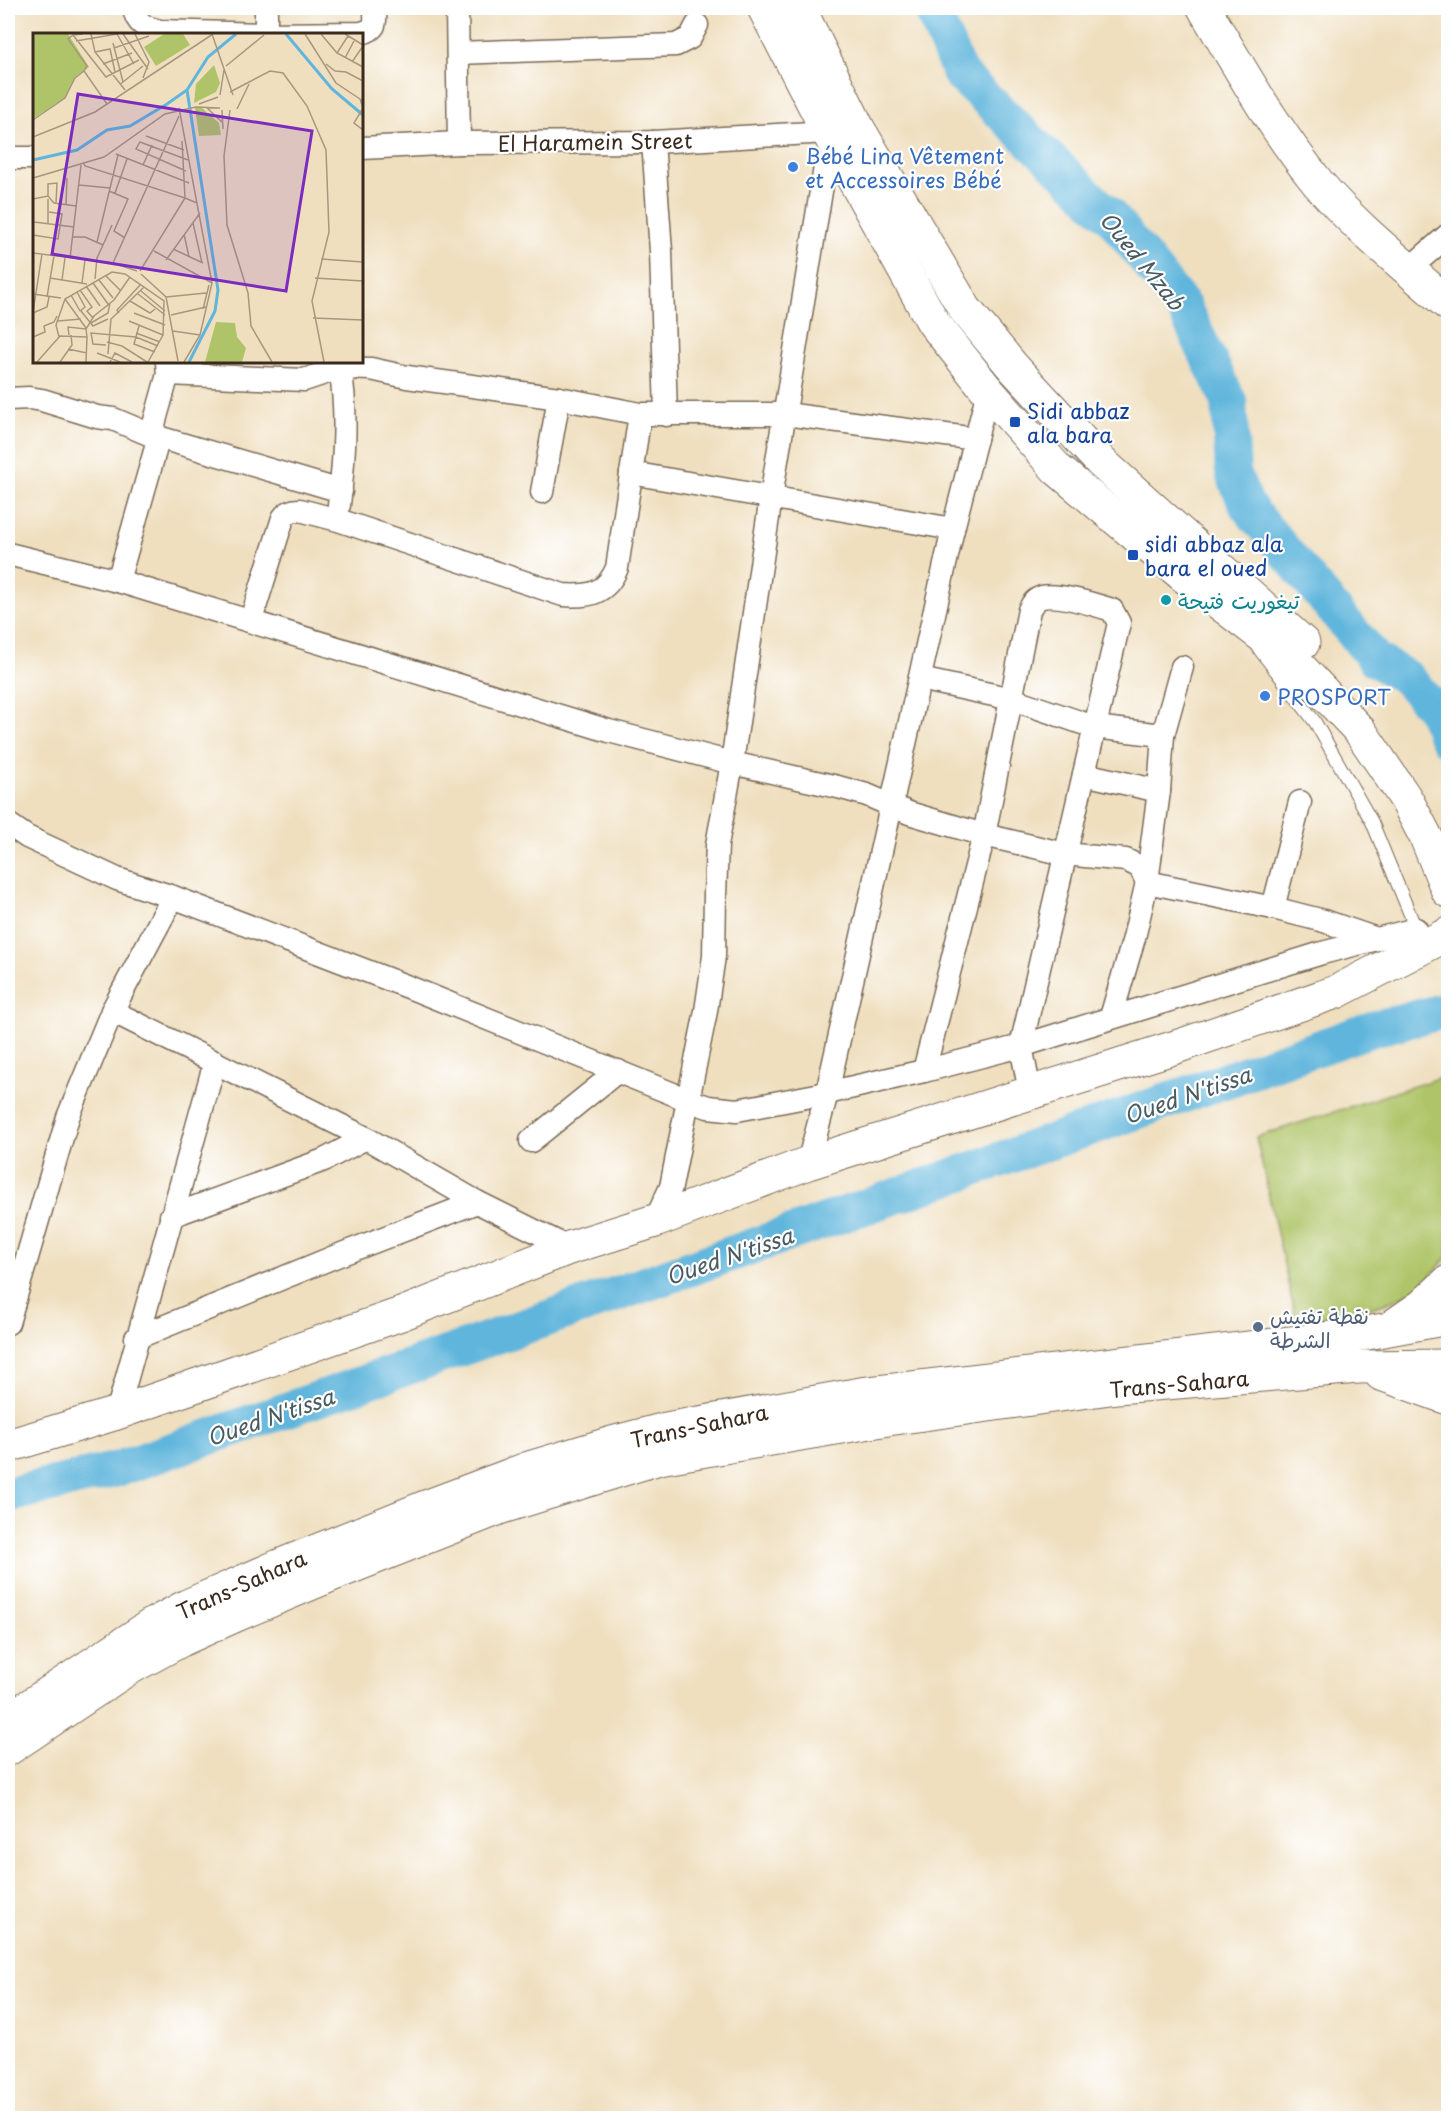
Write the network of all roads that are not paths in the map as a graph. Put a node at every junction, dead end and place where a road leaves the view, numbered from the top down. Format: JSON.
{"nodes":[{"id":1,"x":134,"y":8,"type":"edge"},
{"id":2,"x":266,"y":8,"type":"edge"},
{"id":3,"x":375,"y":8,"type":"edge"},
{"id":4,"x":457,"y":8,"type":"edge"},
{"id":5,"x":764,"y":8,"type":"edge"},
{"id":6,"x":799,"y":8,"type":"edge"},
{"id":7,"x":1204,"y":8,"type":"edge"},
{"id":8,"x":697,"y":25,"type":"dead end"},
{"id":9,"x":213,"y":33,"type":"edge"},
{"id":10,"x":266,"y":33,"type":"edge"},
{"id":11,"x":361,"y":33,"type":"edge"},
{"id":12,"x":458,"y":52,"type":"junction"},
{"id":13,"x":844,"y":141,"type":"junction"},
{"id":14,"x":653,"y":142,"type":"junction"},
{"id":15,"x":459,"y":144,"type":"junction"},
{"id":16,"x":363,"y":148,"type":"edge"},
{"id":17,"x":8,"y":158,"type":"edge"},
{"id":18,"x":33,"y":158,"type":"edge"},
{"id":19,"x":1449,"y":235,"type":"edge"},
{"id":20,"x":1409,"y":269,"type":"junction"},
{"id":21,"x":1449,"y":304,"type":"edge"},
{"id":22,"x":167,"y":368,"type":"edge"},
{"id":23,"x":340,"y":369,"type":"junction"},
{"id":24,"x":988,"y":391,"type":"junction"},
{"id":25,"x":559,"y":398,"type":"junction"},
{"id":26,"x":8,"y":399,"type":"edge"},
{"id":27,"x":640,"y":414,"type":"junction"},
{"id":28,"x":785,"y":414,"type":"junction"},
{"id":29,"x":666,"y":415,"type":"junction"},
{"id":30,"x":155,"y":436,"type":"junction"},
{"id":31,"x":976,"y":439,"type":"junction"},
{"id":32,"x":631,"y":473,"type":"junction"},
{"id":33,"x":340,"y":491,"type":"junction"},
{"id":34,"x":542,"y":492,"type":"dead end"},
{"id":35,"x":771,"y":497,"type":"junction"},
{"id":36,"x":338,"y":520,"type":"junction"},
{"id":37,"x":953,"y":529,"type":"junction"},
{"id":38,"x":8,"y":554,"type":"edge"},
{"id":39,"x":118,"y":581,"type":"junction"},
{"id":40,"x":1231,"y":613,"type":"junction"},
{"id":41,"x":251,"y":620,"type":"junction"},
{"id":42,"x":1182,"y":667,"type":"dead end"},
{"id":43,"x":920,"y":679,"type":"junction"},
{"id":44,"x":1012,"y":699,"type":"junction"},
{"id":45,"x":1094,"y":727,"type":"junction"},
{"id":46,"x":1163,"y":735,"type":"junction"},
{"id":47,"x":732,"y":763,"type":"junction"},
{"id":48,"x":1084,"y":774,"type":"junction"},
{"id":49,"x":1159,"y":791,"type":"junction"},
{"id":50,"x":1300,"y":802,"type":"dead end"},
{"id":51,"x":892,"y":806,"type":"junction"},
{"id":52,"x":8,"y":824,"type":"edge"},
{"id":53,"x":984,"y":835,"type":"junction"},
{"id":54,"x":1449,"y":852,"type":"edge"},
{"id":55,"x":1065,"y":854,"type":"junction"},
{"id":56,"x":1147,"y":882,"type":"junction"},
{"id":57,"x":1449,"y":891,"type":"edge"},
{"id":58,"x":173,"y":897,"type":"junction"},
{"id":59,"x":1273,"y":908,"type":"junction"},
{"id":60,"x":1429,"y":937,"type":"edge"},
{"id":61,"x":1377,"y":939,"type":"junction"},
{"id":62,"x":112,"y":1011,"type":"junction"},
{"id":63,"x":1112,"y":1017,"type":"junction"},
{"id":64,"x":1021,"y":1046,"type":"junction"},
{"id":65,"x":215,"y":1062,"type":"junction"},
{"id":66,"x":618,"y":1071,"type":"junction"},
{"id":67,"x":924,"y":1071,"type":"junction"},
{"id":68,"x":1030,"y":1092,"type":"junction"},
{"id":69,"x":827,"y":1093,"type":"junction"},
{"id":70,"x":688,"y":1100,"type":"junction"},
{"id":71,"x":366,"y":1138,"type":"junction"},
{"id":72,"x":531,"y":1141,"type":"dead end"},
{"id":73,"x":808,"y":1162,"type":"junction"},
{"id":74,"x":477,"y":1202,"type":"junction"},
{"id":75,"x":171,"y":1215,"type":"junction"},
{"id":76,"x":655,"y":1221,"type":"junction"},
{"id":77,"x":569,"y":1248,"type":"junction"},
{"id":78,"x":1449,"y":1282,"type":"edge"},
{"id":79,"x":1449,"y":1318,"type":"edge"},
{"id":80,"x":8,"y":1323,"type":"edge"},
{"id":81,"x":1392,"y":1327,"type":"junction"},
{"id":82,"x":136,"y":1338,"type":"junction"},
{"id":83,"x":1261,"y":1362,"type":"junction"},
{"id":84,"x":1449,"y":1366,"type":"edge"},
{"id":85,"x":1359,"y":1367,"type":"junction"},
{"id":86,"x":1449,"y":1398,"type":"edge"},
{"id":87,"x":117,"y":1413,"type":"junction"},
{"id":88,"x":8,"y":1446,"type":"edge"},
{"id":89,"x":8,"y":1720,"type":"edge"},
{"id":90,"x":8,"y":1749,"type":"edge"}],
"edges":[{"from":1,"to":9,"type":"street"},
{"from":2,"to":10,"type":"street"},
{"from":3,"to":11,"type":"street"},
{"from":4,"to":12,"type":"street"},
{"from":5,"to":13,"type":"main road"},
{"from":6,"to":13,"type":"main road"},
{"from":7,"to":20,"type":"main road"},
{"from":8,"to":12,"type":"street"},
{"from":12,"to":15,"type":"street"},
{"from":13,"to":14,"type":"street","name":"El Haramein Street"},
{"from":13,"to":24,"type":"main road"},
{"from":13,"to":28,"type":"street"},
{"from":13,"to":54,"type":"main road"},
{"from":14,"to":15,"type":"street","name":"El Haramein Street"},
{"from":14,"to":29,"type":"street"},
{"from":15,"to":16,"type":"street","name":"El Haramein Street"},
{"from":17,"to":18,"type":"street"},
{"from":19,"to":20,"type":"street"},
{"from":20,"to":21,"type":"main road"},
{"from":22,"to":23,"type":"street"},
{"from":22,"to":30,"type":"street"},
{"from":23,"to":25,"type":"street"},
{"from":23,"to":33,"type":"street"},
{"from":24,"to":31,"type":"street"},
{"from":24,"to":40,"type":"main road"},
{"from":25,"to":27,"type":"street"},
{"from":25,"to":34,"type":"street"},
{"from":26,"to":30,"type":"street"},
{"from":27,"to":29,"type":"street"},
{"from":27,"to":32,"type":"street"},
{"from":28,"to":29,"type":"street"},
{"from":28,"to":31,"type":"street"},
{"from":28,"to":35,"type":"street"},
{"from":30,"to":33,"type":"street"},
{"from":30,"to":39,"type":"street"},
{"from":31,"to":37,"type":"street"},
{"from":32,"to":35,"type":"street"},
{"from":32,"to":36,"type":"street"},
{"from":33,"to":36,"type":"street"},
{"from":35,"to":37,"type":"street"},
{"from":35,"to":47,"type":"street"},
{"from":36,"to":41,"type":"street"},
{"from":37,"to":43,"type":"street"},
{"from":38,"to":39,"type":"street"},
{"from":39,"to":41,"type":"street"},
{"from":40,"to":57,"type":"main road"},
{"from":40,"to":60,"type":"lane"},
{"from":41,"to":47,"type":"street"},
{"from":42,"to":46,"type":"street"},
{"from":43,"to":44,"type":"street"},
{"from":43,"to":51,"type":"street"},
{"from":44,"to":45,"type":"street"},
{"from":44,"to":45,"type":"street"},
{"from":44,"to":53,"type":"street"},
{"from":45,"to":46,"type":"street"},
{"from":45,"to":48,"type":"street"},
{"from":46,"to":49,"type":"street"},
{"from":47,"to":51,"type":"street"},
{"from":47,"to":70,"type":"street"},
{"from":48,"to":49,"type":"street"},
{"from":48,"to":55,"type":"street"},
{"from":49,"to":56,"type":"street"},
{"from":50,"to":59,"type":"street"},
{"from":51,"to":53,"type":"street"},
{"from":51,"to":69,"type":"street"},
{"from":52,"to":58,"type":"street"},
{"from":53,"to":55,"type":"street"},
{"from":53,"to":67,"type":"street"},
{"from":55,"to":56,"type":"street"},
{"from":55,"to":64,"type":"street"},
{"from":56,"to":59,"type":"street"},
{"from":56,"to":63,"type":"street"},
{"from":58,"to":62,"type":"street"},
{"from":58,"to":66,"type":"street"},
{"from":59,"to":61,"type":"street"},
{"from":60,"to":61,"type":"street"},
{"from":60,"to":68,"type":"main road"},
{"from":61,"to":63,"type":"street"},
{"from":62,"to":65,"type":"street"},
{"from":62,"to":80,"type":"street"},
{"from":63,"to":64,"type":"street"},
{"from":64,"to":67,"type":"street"},
{"from":64,"to":68,"type":"street"},
{"from":65,"to":71,"type":"street"},
{"from":65,"to":75,"type":"street"},
{"from":66,"to":70,"type":"street"},
{"from":66,"to":72,"type":"street"},
{"from":67,"to":69,"type":"street"},
{"from":68,"to":73,"type":"main road"},
{"from":69,"to":70,"type":"street"},
{"from":69,"to":73,"type":"street"},
{"from":70,"to":76,"type":"street"},
{"from":71,"to":74,"type":"street"},
{"from":71,"to":75,"type":"street"},
{"from":73,"to":76,"type":"main road"},
{"from":74,"to":77,"type":"street"},
{"from":74,"to":82,"type":"street"},
{"from":75,"to":82,"type":"street"},
{"from":76,"to":77,"type":"main road"},
{"from":77,"to":87,"type":"main road"},
{"from":78,"to":81,"type":"main road"},
{"from":79,"to":81,"type":"main road","name":"Trans-Sahara"},
{"from":81,"to":83,"type":"main road","name":"Trans-Sahara"},
{"from":82,"to":87,"type":"street"},
{"from":83,"to":85,"type":"main road","name":"Trans-Sahara"},
{"from":83,"to":89,"type":"main road","name":"Trans-Sahara"},
{"from":83,"to":90,"type":"main road","name":"Trans-Sahara"},
{"from":84,"to":85,"type":"main road","name":"Trans-Sahara"},
{"from":85,"to":86,"type":"main road"},
{"from":87,"to":88,"type":"main road"}]}
